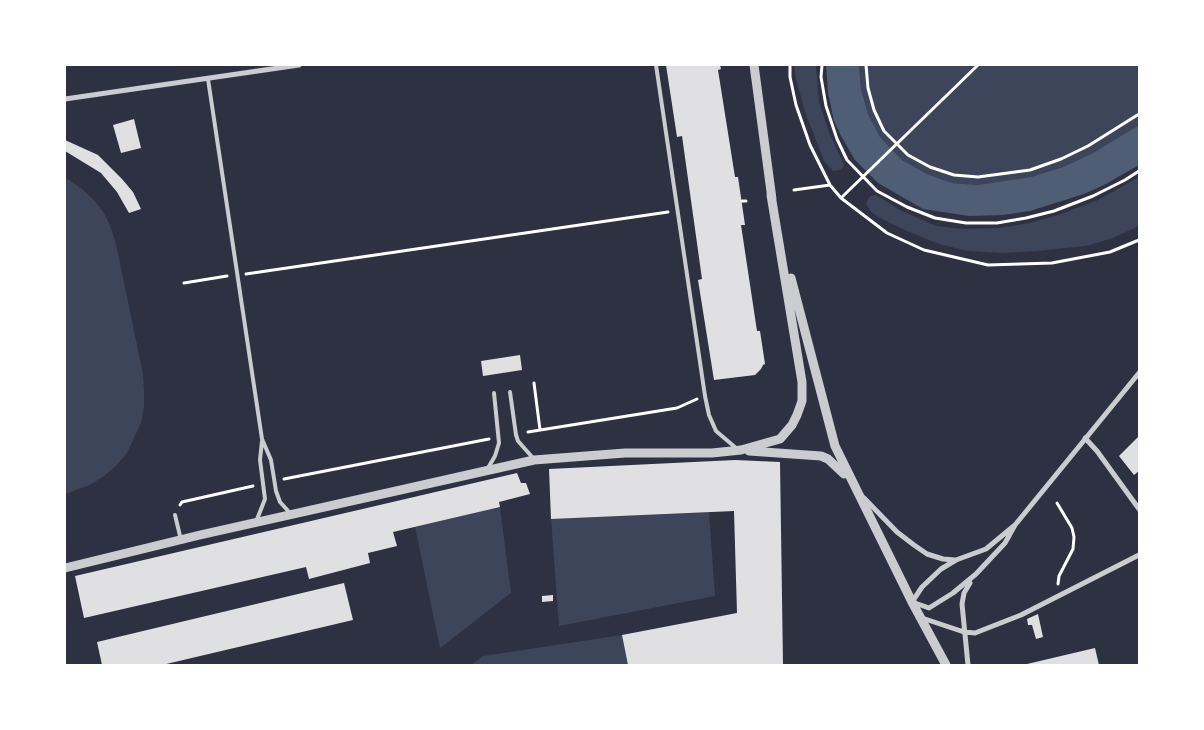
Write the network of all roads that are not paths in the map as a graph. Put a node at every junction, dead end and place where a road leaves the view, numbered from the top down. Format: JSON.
{"nodes":[{"id":1,"x":299,"y":65,"type":"edge"},
{"id":2,"x":656,"y":65,"type":"edge"},
{"id":3,"x":754,"y":65,"type":"edge"},
{"id":4,"x":208,"y":78,"type":"junction"},
{"id":5,"x":65,"y":98,"type":"edge"},
{"id":6,"x":772,"y":195,"type":"junction"},
{"id":7,"x":1139,"y":373,"type":"edge"},
{"id":8,"x":510,"y":392,"type":"dead end"},
{"id":9,"x":494,"y":394,"type":"dead end"},
{"id":10,"x":1085,"y":438,"type":"junction"},
{"id":11,"x":262,"y":439,"type":"junction"},
{"id":12,"x":741,"y":450,"type":"junction"},
{"id":13,"x":534,"y":460,"type":"junction"},
{"id":14,"x":487,"y":470,"type":"junction"},
{"id":15,"x":855,"y":488,"type":"junction"},
{"id":16,"x":1139,"y":508,"type":"edge"},
{"id":17,"x":176,"y":515,"type":"dead end"},
{"id":18,"x":292,"y":515,"type":"junction"},
{"id":19,"x":256,"y":523,"type":"junction"},
{"id":20,"x":1015,"y":525,"type":"junction"},
{"id":21,"x":182,"y":540,"type":"junction"},
{"id":22,"x":1139,"y":555,"type":"edge"},
{"id":23,"x":956,"y":560,"type":"junction"},
{"id":24,"x":65,"y":568,"type":"edge"},
{"id":25,"x":976,"y":574,"type":"junction"},
{"id":26,"x":912,"y":602,"type":"junction"},
{"id":27,"x":921,"y":618,"type":"junction"},
{"id":28,"x":964,"y":632,"type":"junction"},
{"id":29,"x":946,"y":665,"type":"edge"},
{"id":30,"x":968,"y":665,"type":"edge"}],
"edges":[{"from":1,"to":4,"type":"street"},
{"from":2,"to":12,"type":"lane"},
{"from":3,"to":6,"type":"street"},
{"from":4,"to":5,"type":"street"},
{"from":4,"to":11,"type":"lane"},
{"from":6,"to":12,"type":"street"},
{"from":6,"to":15,"type":"street"},
{"from":7,"to":10,"type":"street"},
{"from":8,"to":13,"type":"lane"},
{"from":9,"to":14,"type":"lane"},
{"from":10,"to":16,"type":"street"},
{"from":10,"to":20,"type":"street"},
{"from":11,"to":18,"type":"lane"},
{"from":11,"to":19,"type":"lane"},
{"from":12,"to":13,"type":"street"},
{"from":12,"to":15,"type":"street"},
{"from":13,"to":14,"type":"street"},
{"from":14,"to":18,"type":"street"},
{"from":15,"to":23,"type":"street"},
{"from":15,"to":26,"type":"street"},
{"from":17,"to":21,"type":"lane"},
{"from":18,"to":19,"type":"street"},
{"from":19,"to":21,"type":"street"},
{"from":20,"to":23,"type":"street"},
{"from":20,"to":25,"type":"street"},
{"from":21,"to":24,"type":"street"},
{"from":22,"to":28,"type":"street"},
{"from":23,"to":26,"type":"street"},
{"from":25,"to":26,"type":"street"},
{"from":25,"to":28,"type":"street"},
{"from":26,"to":27,"type":"street"},
{"from":27,"to":28,"type":"street"},
{"from":27,"to":29,"type":"street"},
{"from":28,"to":30,"type":"street"}]}
